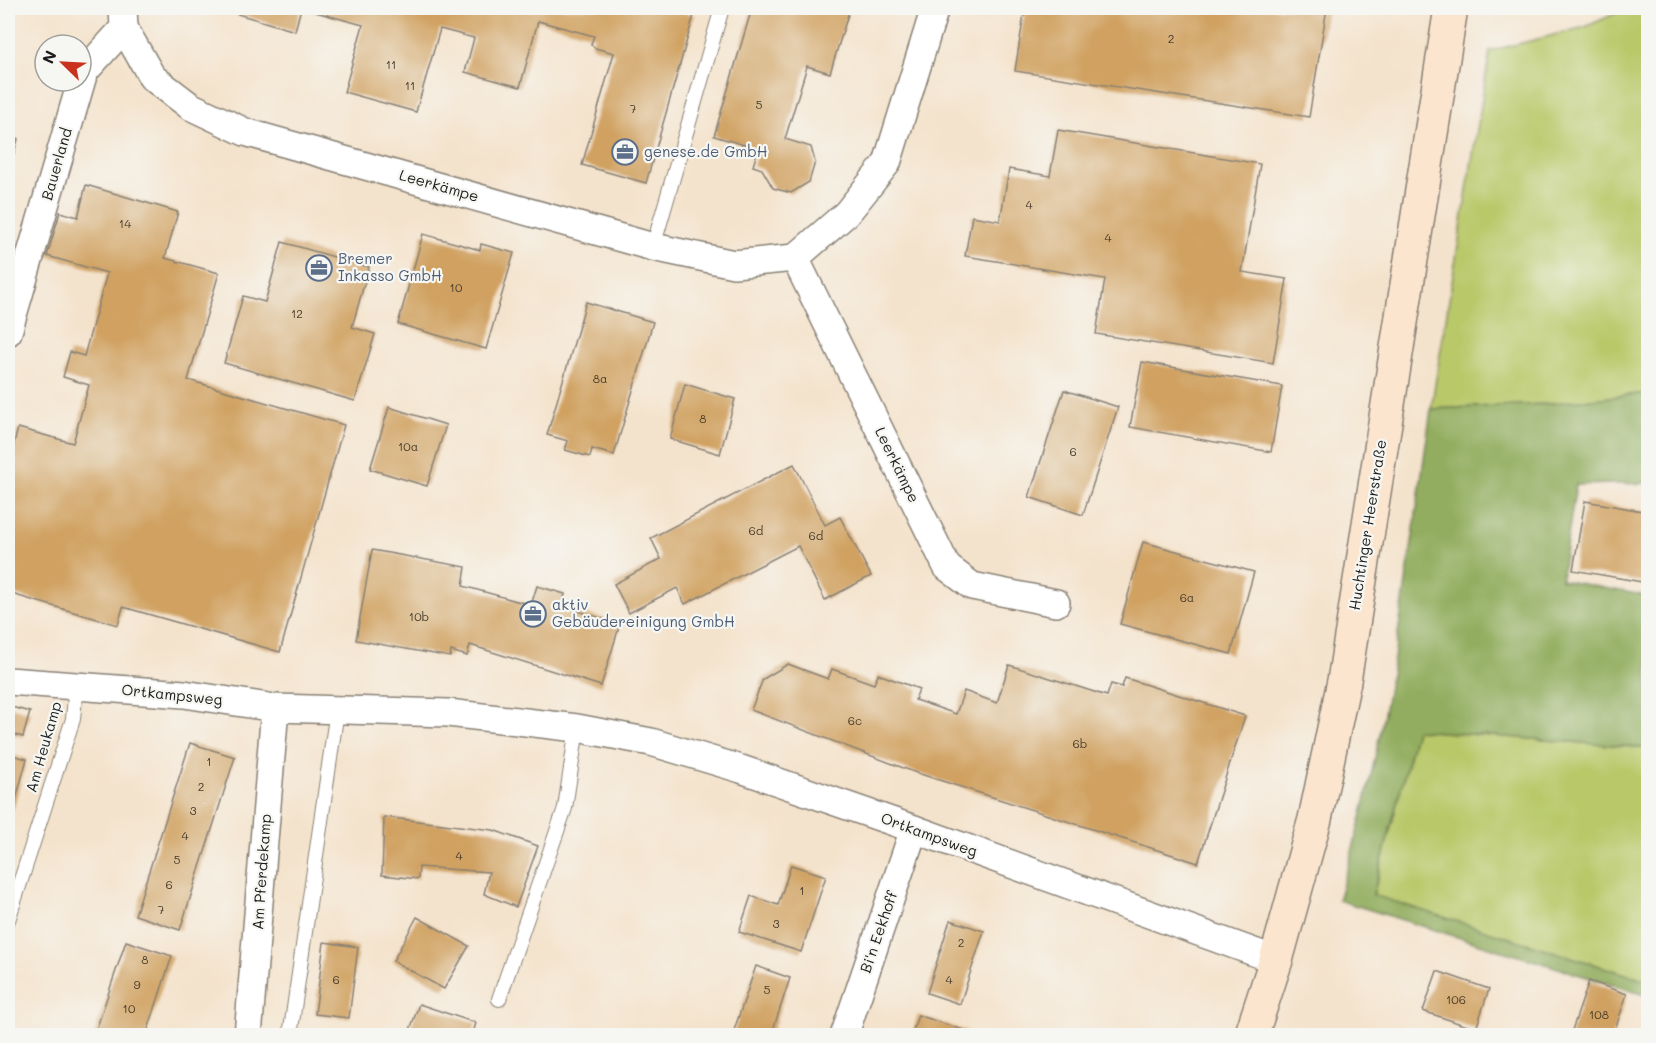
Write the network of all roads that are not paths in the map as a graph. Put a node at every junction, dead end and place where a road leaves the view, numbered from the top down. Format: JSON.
{"nodes":[{"id":1,"x":722,"y":8,"type":"edge"},
{"id":2,"x":935,"y":8,"type":"edge"},
{"id":3,"x":1451,"y":8,"type":"edge"},
{"id":4,"x":123,"y":18,"type":"edge"},
{"id":5,"x":653,"y":247,"type":"junction"},
{"id":6,"x":795,"y":258,"type":"junction"},
{"id":7,"x":8,"y":332,"type":"edge"},
{"id":8,"x":1056,"y":603,"type":"dead end"},
{"id":9,"x":8,"y":681,"type":"edge"},
{"id":10,"x":76,"y":686,"type":"junction"},
{"id":11,"x":274,"y":708,"type":"junction"},
{"id":12,"x":337,"y":710,"type":"junction"},
{"id":13,"x":577,"y":728,"type":"junction"},
{"id":14,"x":914,"y":829,"type":"junction"},
{"id":15,"x":8,"y":920,"type":"edge"},
{"id":16,"x":1276,"y":960,"type":"junction"},
{"id":17,"x":499,"y":999,"type":"dead end"},
{"id":18,"x":248,"y":1035,"type":"edge"},
{"id":19,"x":290,"y":1035,"type":"edge"},
{"id":20,"x":844,"y":1035,"type":"edge"},
{"id":21,"x":1251,"y":1035,"type":"edge"}],
"edges":[{"from":1,"to":5,"type":"lane"},
{"from":2,"to":6,"type":"street"},
{"from":3,"to":16,"type":"main road","name":"Huchtinger Heerstraße"},
{"from":4,"to":5,"type":"street","name":"Leerkämpe"},
{"from":4,"to":7,"type":"street","name":"Bauerland"},
{"from":5,"to":6,"type":"street","name":"Leerkämpe"},
{"from":6,"to":8,"type":"street","name":"Leerkämpe"},
{"from":9,"to":10,"type":"street","name":"Ortkampsweg"},
{"from":10,"to":11,"type":"street","name":"Ortkampsweg"},
{"from":10,"to":15,"type":"lane","name":"Am Heukamp"},
{"from":11,"to":12,"type":"street","name":"Ortkampsweg"},
{"from":11,"to":18,"type":"street","name":"Am Pferdekamp"},
{"from":12,"to":13,"type":"street","name":"Ortkampsweg"},
{"from":12,"to":19,"type":"lane"},
{"from":13,"to":14,"type":"street","name":"Ortkampsweg"},
{"from":13,"to":17,"type":"lane"},
{"from":14,"to":16,"type":"street","name":"Ortkampsweg"},
{"from":14,"to":20,"type":"street","name":"Bi'n Eekhoff"},
{"from":16,"to":21,"type":"main road","name":"Huchtinger Heerstraße"}]}
